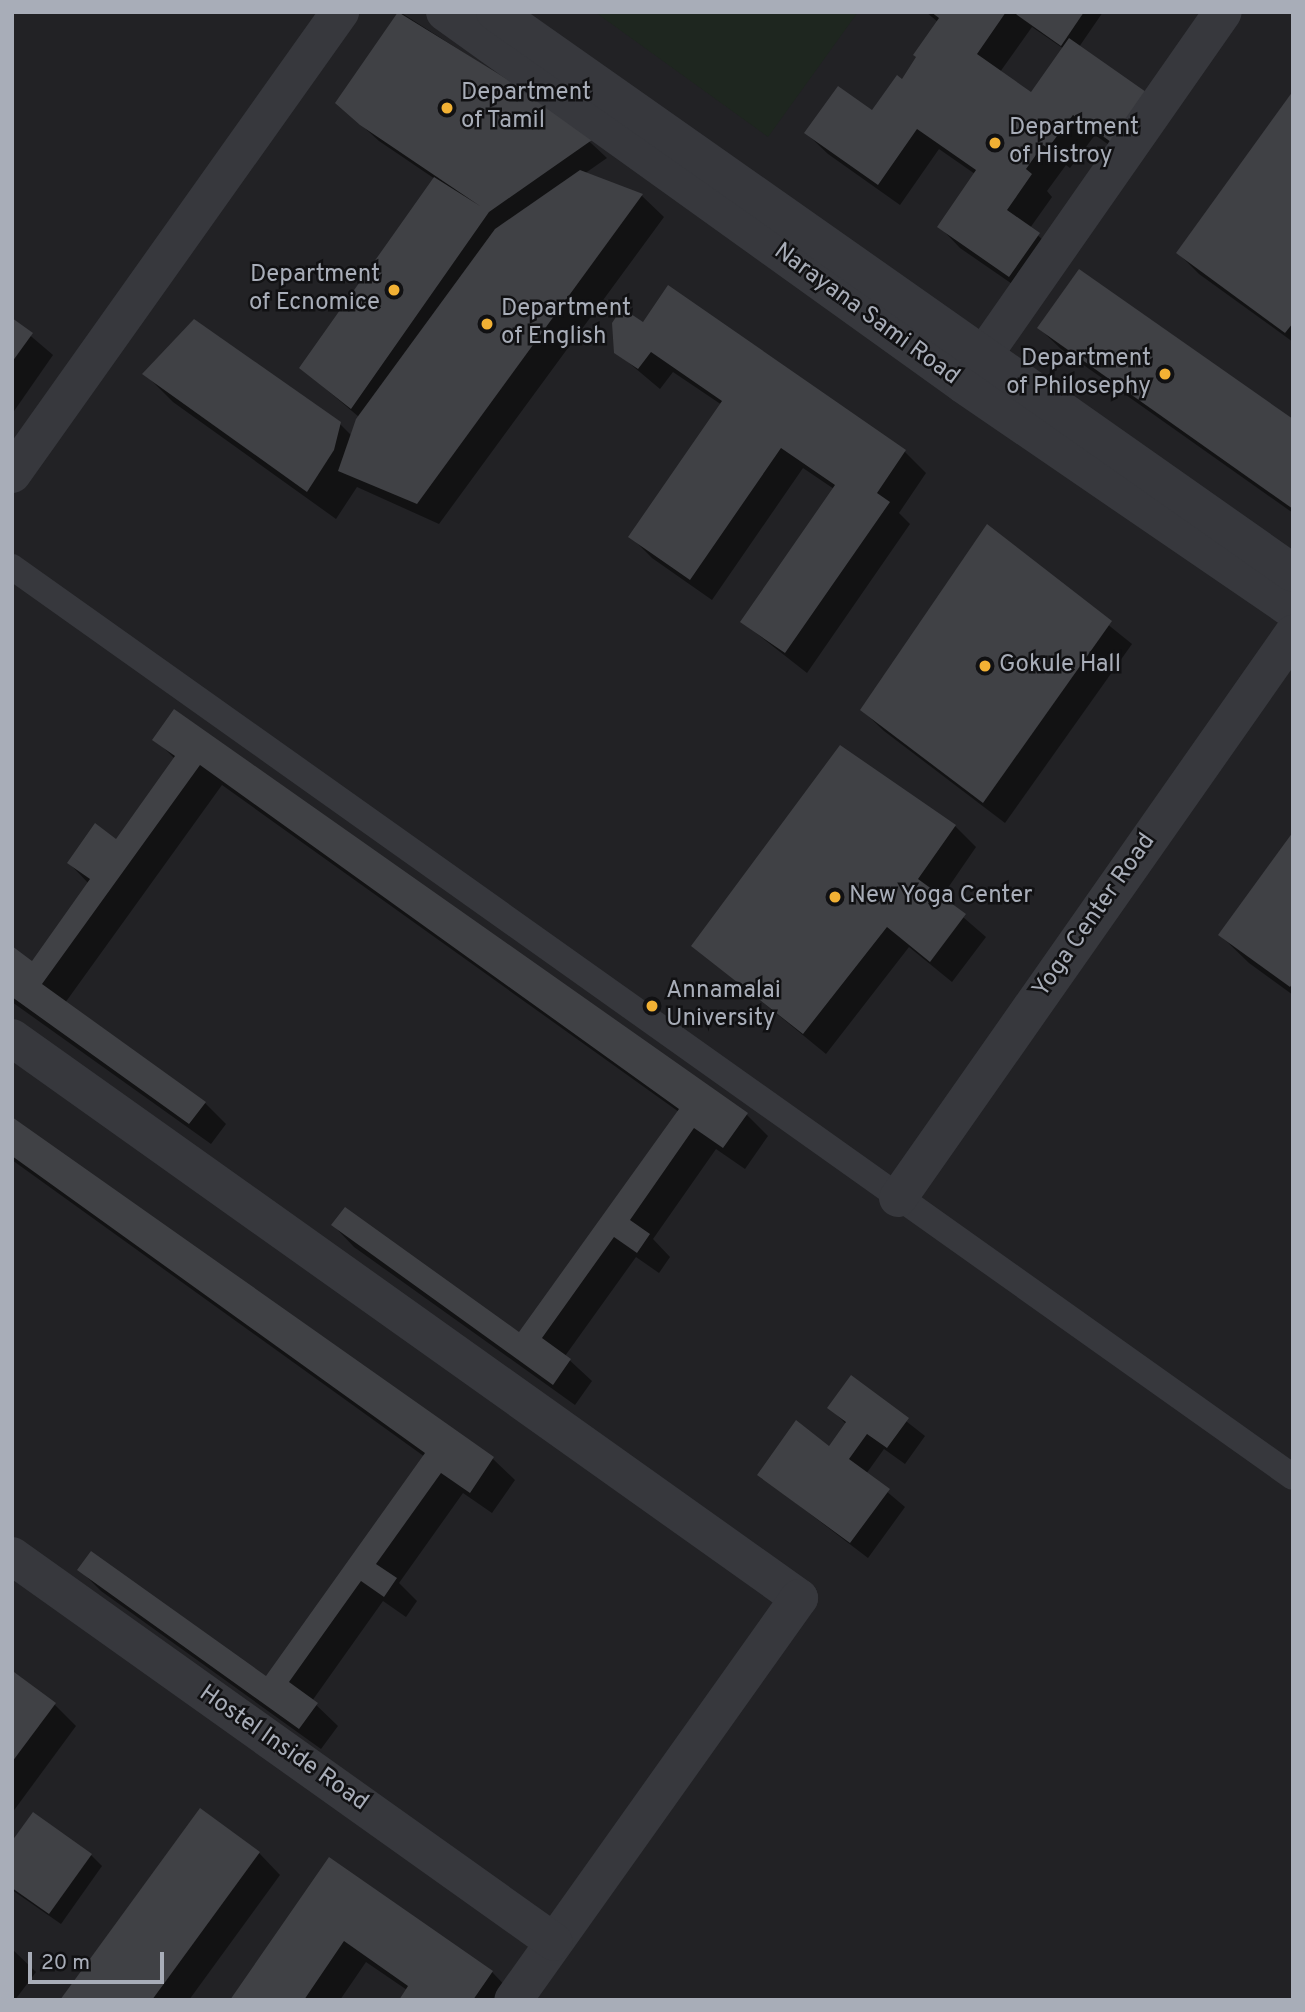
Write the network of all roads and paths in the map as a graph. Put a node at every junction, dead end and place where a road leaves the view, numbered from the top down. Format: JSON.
{"nodes":[{"id":1,"x":340,"y":12,"type":"edge"},
{"id":2,"x":445,"y":12,"type":"edge"},
{"id":3,"x":523,"y":12,"type":"edge"},
{"id":4,"x":1223,"y":12,"type":"edge"},
{"id":5,"x":496,"y":30,"type":"edge"},
{"id":6,"x":972,"y":371,"type":"junction"},
{"id":7,"x":12,"y":474,"type":"edge"},
{"id":8,"x":12,"y":567,"type":"edge"},
{"id":9,"x":1293,"y":573,"type":"edge"},
{"id":10,"x":1293,"y":610,"type":"edge"},
{"id":11,"x":1293,"y":634,"type":"edge"},
{"id":12,"x":12,"y":1038,"type":"edge"},
{"id":13,"x":898,"y":1198,"type":"junction"},
{"id":14,"x":1293,"y":1477,"type":"edge"},
{"id":15,"x":12,"y":1556,"type":"edge"},
{"id":16,"x":554,"y":1942,"type":"junction"},
{"id":17,"x":513,"y":2000,"type":"edge"}],
"edges":[{"from":1,"to":7,"type":"street"},
{"from":2,"to":5,"type":"street","name":"Narayana Sami Road"},
{"from":3,"to":5,"type":"street"},
{"from":4,"to":6,"type":"street"},
{"from":5,"to":6,"type":"street","name":"Narayana Sami Road"},
{"from":6,"to":9,"type":"street","name":"Narayana Sami Road"},
{"from":6,"to":10,"type":"street","name":"Narayana Sami Road"},
{"from":8,"to":13,"type":"lane"},
{"from":11,"to":13,"type":"street","name":"Yoga Center Road"},
{"from":12,"to":16,"type":"street"},
{"from":13,"to":14,"type":"lane"},
{"from":15,"to":16,"type":"street","name":"Hostel Inside Road"},
{"from":16,"to":17,"type":"street"}]}
